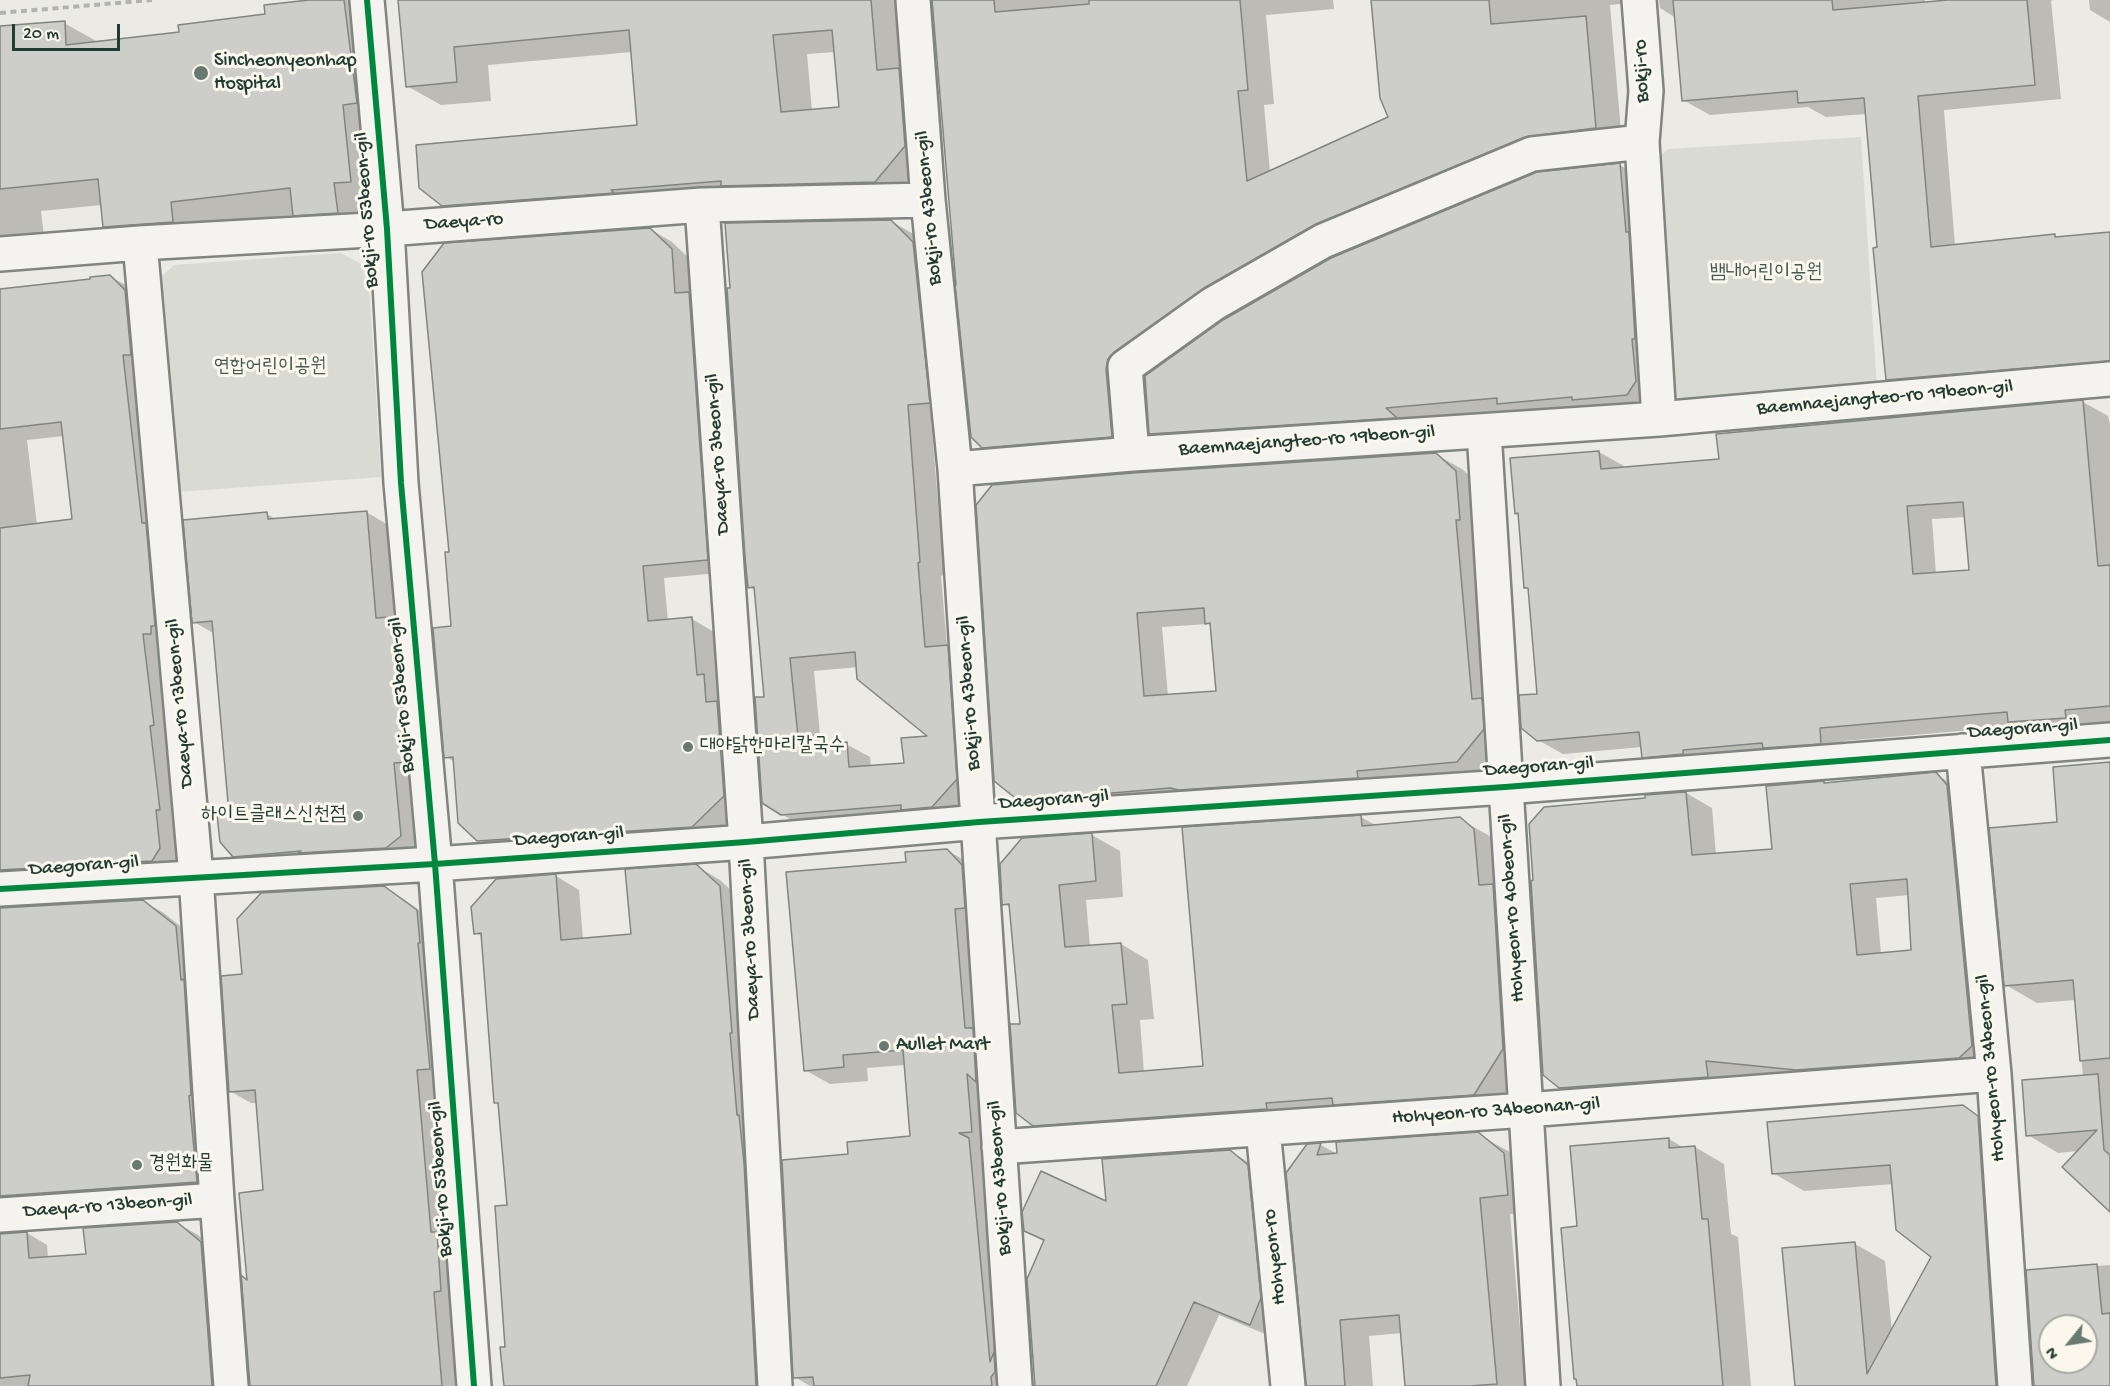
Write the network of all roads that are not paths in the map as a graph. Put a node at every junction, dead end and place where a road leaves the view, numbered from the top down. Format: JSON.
{"nodes":[{"id":1,"x":367,"y":0,"type":"edge"},
{"id":2,"x":913,"y":0,"type":"edge"},
{"id":3,"x":1639,"y":0,"type":"edge"},
{"id":4,"x":1642,"y":142,"type":"junction"},
{"id":5,"x":928,"y":200,"type":"junction"},
{"id":6,"x":702,"y":205,"type":"junction"},
{"id":7,"x":387,"y":229,"type":"junction"},
{"id":8,"x":140,"y":243,"type":"junction"},
{"id":9,"x":0,"y":254,"type":"edge"},
{"id":10,"x":2110,"y":379,"type":"edge"},
{"id":11,"x":1659,"y":419,"type":"junction"},
{"id":12,"x":1484,"y":430,"type":"junction"},
{"id":13,"x":1132,"y":454,"type":"junction"},
{"id":14,"x":955,"y":469,"type":"junction"},
{"id":15,"x":2110,"y":740,"type":"edge"},
{"id":16,"x":1963,"y":751,"type":"junction"},
{"id":17,"x":1505,"y":788,"type":"junction"},
{"id":18,"x":979,"y":822,"type":"junction"},
{"id":19,"x":746,"y":842,"type":"junction"},
{"id":20,"x":435,"y":864,"type":"junction"},
{"id":21,"x":196,"y":876,"type":"junction"},
{"id":22,"x":0,"y":889,"type":"edge"},
{"id":23,"x":1994,"y":1074,"type":"junction"},
{"id":24,"x":1526,"y":1110,"type":"junction"},
{"id":25,"x":1263,"y":1129,"type":"junction"},
{"id":26,"x":999,"y":1148,"type":"junction"},
{"id":27,"x":217,"y":1200,"type":"junction"},
{"id":28,"x":0,"y":1215,"type":"edge"},
{"id":29,"x":231,"y":1386,"type":"edge"},
{"id":30,"x":474,"y":1386,"type":"edge"},
{"id":31,"x":776,"y":1386,"type":"edge"},
{"id":32,"x":1015,"y":1386,"type":"edge"},
{"id":33,"x":1288,"y":1386,"type":"edge"},
{"id":34,"x":1543,"y":1386,"type":"edge"},
{"id":35,"x":2015,"y":1386,"type":"edge"}],
"edges":[{"from":1,"to":7,"type":"street","name":"Bokji-ro 53beon-gil"},
{"from":2,"to":5,"type":"street","name":"Bokji-ro 43beon-gil"},
{"from":3,"to":4,"type":"street","name":"Bokji-ro"},
{"from":4,"to":11,"type":"street"},
{"from":4,"to":13,"type":"street"},
{"from":5,"to":6,"type":"street","name":"Daeya-ro"},
{"from":5,"to":14,"type":"street","name":"Bokji-ro 43beon-gil"},
{"from":6,"to":7,"type":"street","name":"Daeya-ro"},
{"from":6,"to":19,"type":"street","name":"Daeya-ro 3beon-gil"},
{"from":7,"to":8,"type":"street","name":"Daeya-ro"},
{"from":7,"to":20,"type":"street","name":"Bokji-ro 53beon-gil"},
{"from":8,"to":9,"type":"street","name":"Daeya-ro"},
{"from":8,"to":21,"type":"street","name":"Daeya-ro 13beon-gil"},
{"from":10,"to":11,"type":"street","name":"Baemnaejangteo-ro 19beon-gil"},
{"from":11,"to":12,"type":"street","name":"Baemnaejangteo-ro 19beon-gil"},
{"from":12,"to":13,"type":"street","name":"Baemnaejangteo-ro 19beon-gil"},
{"from":12,"to":17,"type":"street","name":"Hohyeon-ro 40beon-gil"},
{"from":13,"to":14,"type":"street","name":"Baemnaejangteo-ro 19beon-gil"},
{"from":14,"to":18,"type":"street","name":"Bokji-ro 43beon-gil"},
{"from":15,"to":16,"type":"street","name":"Daegoran-gil"},
{"from":16,"to":17,"type":"street","name":"Daegoran-gil"},
{"from":16,"to":23,"type":"street","name":"Hohyeon-ro 34beon-gil"},
{"from":17,"to":18,"type":"street","name":"Daegoran-gil"},
{"from":17,"to":24,"type":"street","name":"Hohyeon-ro 40beon-gil"},
{"from":18,"to":19,"type":"street","name":"Daegoran-gil"},
{"from":18,"to":26,"type":"street","name":"Bokji-ro 43beon-gil"},
{"from":19,"to":20,"type":"street","name":"Daegoran-gil"},
{"from":19,"to":31,"type":"street","name":"Daeya-ro 3beon-gil"},
{"from":20,"to":21,"type":"street","name":"Daegoran-gil"},
{"from":20,"to":30,"type":"street","name":"Bokji-ro 53beon-gil"},
{"from":21,"to":22,"type":"street","name":"Daegoran-gil"},
{"from":21,"to":27,"type":"street","name":"Daeya-ro 13beon-gil"},
{"from":23,"to":24,"type":"street","name":"Hohyeon-ro 34beonan-gil"},
{"from":23,"to":35,"type":"street","name":"Hohyeon-ro 34beon-gil"},
{"from":24,"to":25,"type":"street","name":"Hohyeon-ro 34beonan-gil"},
{"from":24,"to":34,"type":"street","name":"Hohyeon-ro 40beon-gil"},
{"from":25,"to":26,"type":"street","name":"Hohyeon-ro 34beonan-gil"},
{"from":25,"to":33,"type":"street","name":"Hohyeon-ro"},
{"from":26,"to":32,"type":"street","name":"Bokji-ro 43beon-gil"},
{"from":27,"to":28,"type":"street","name":"Daeya-ro 13beon-gil"},
{"from":27,"to":29,"type":"street","name":"Daeya-ro 13beon-gil"}]}
